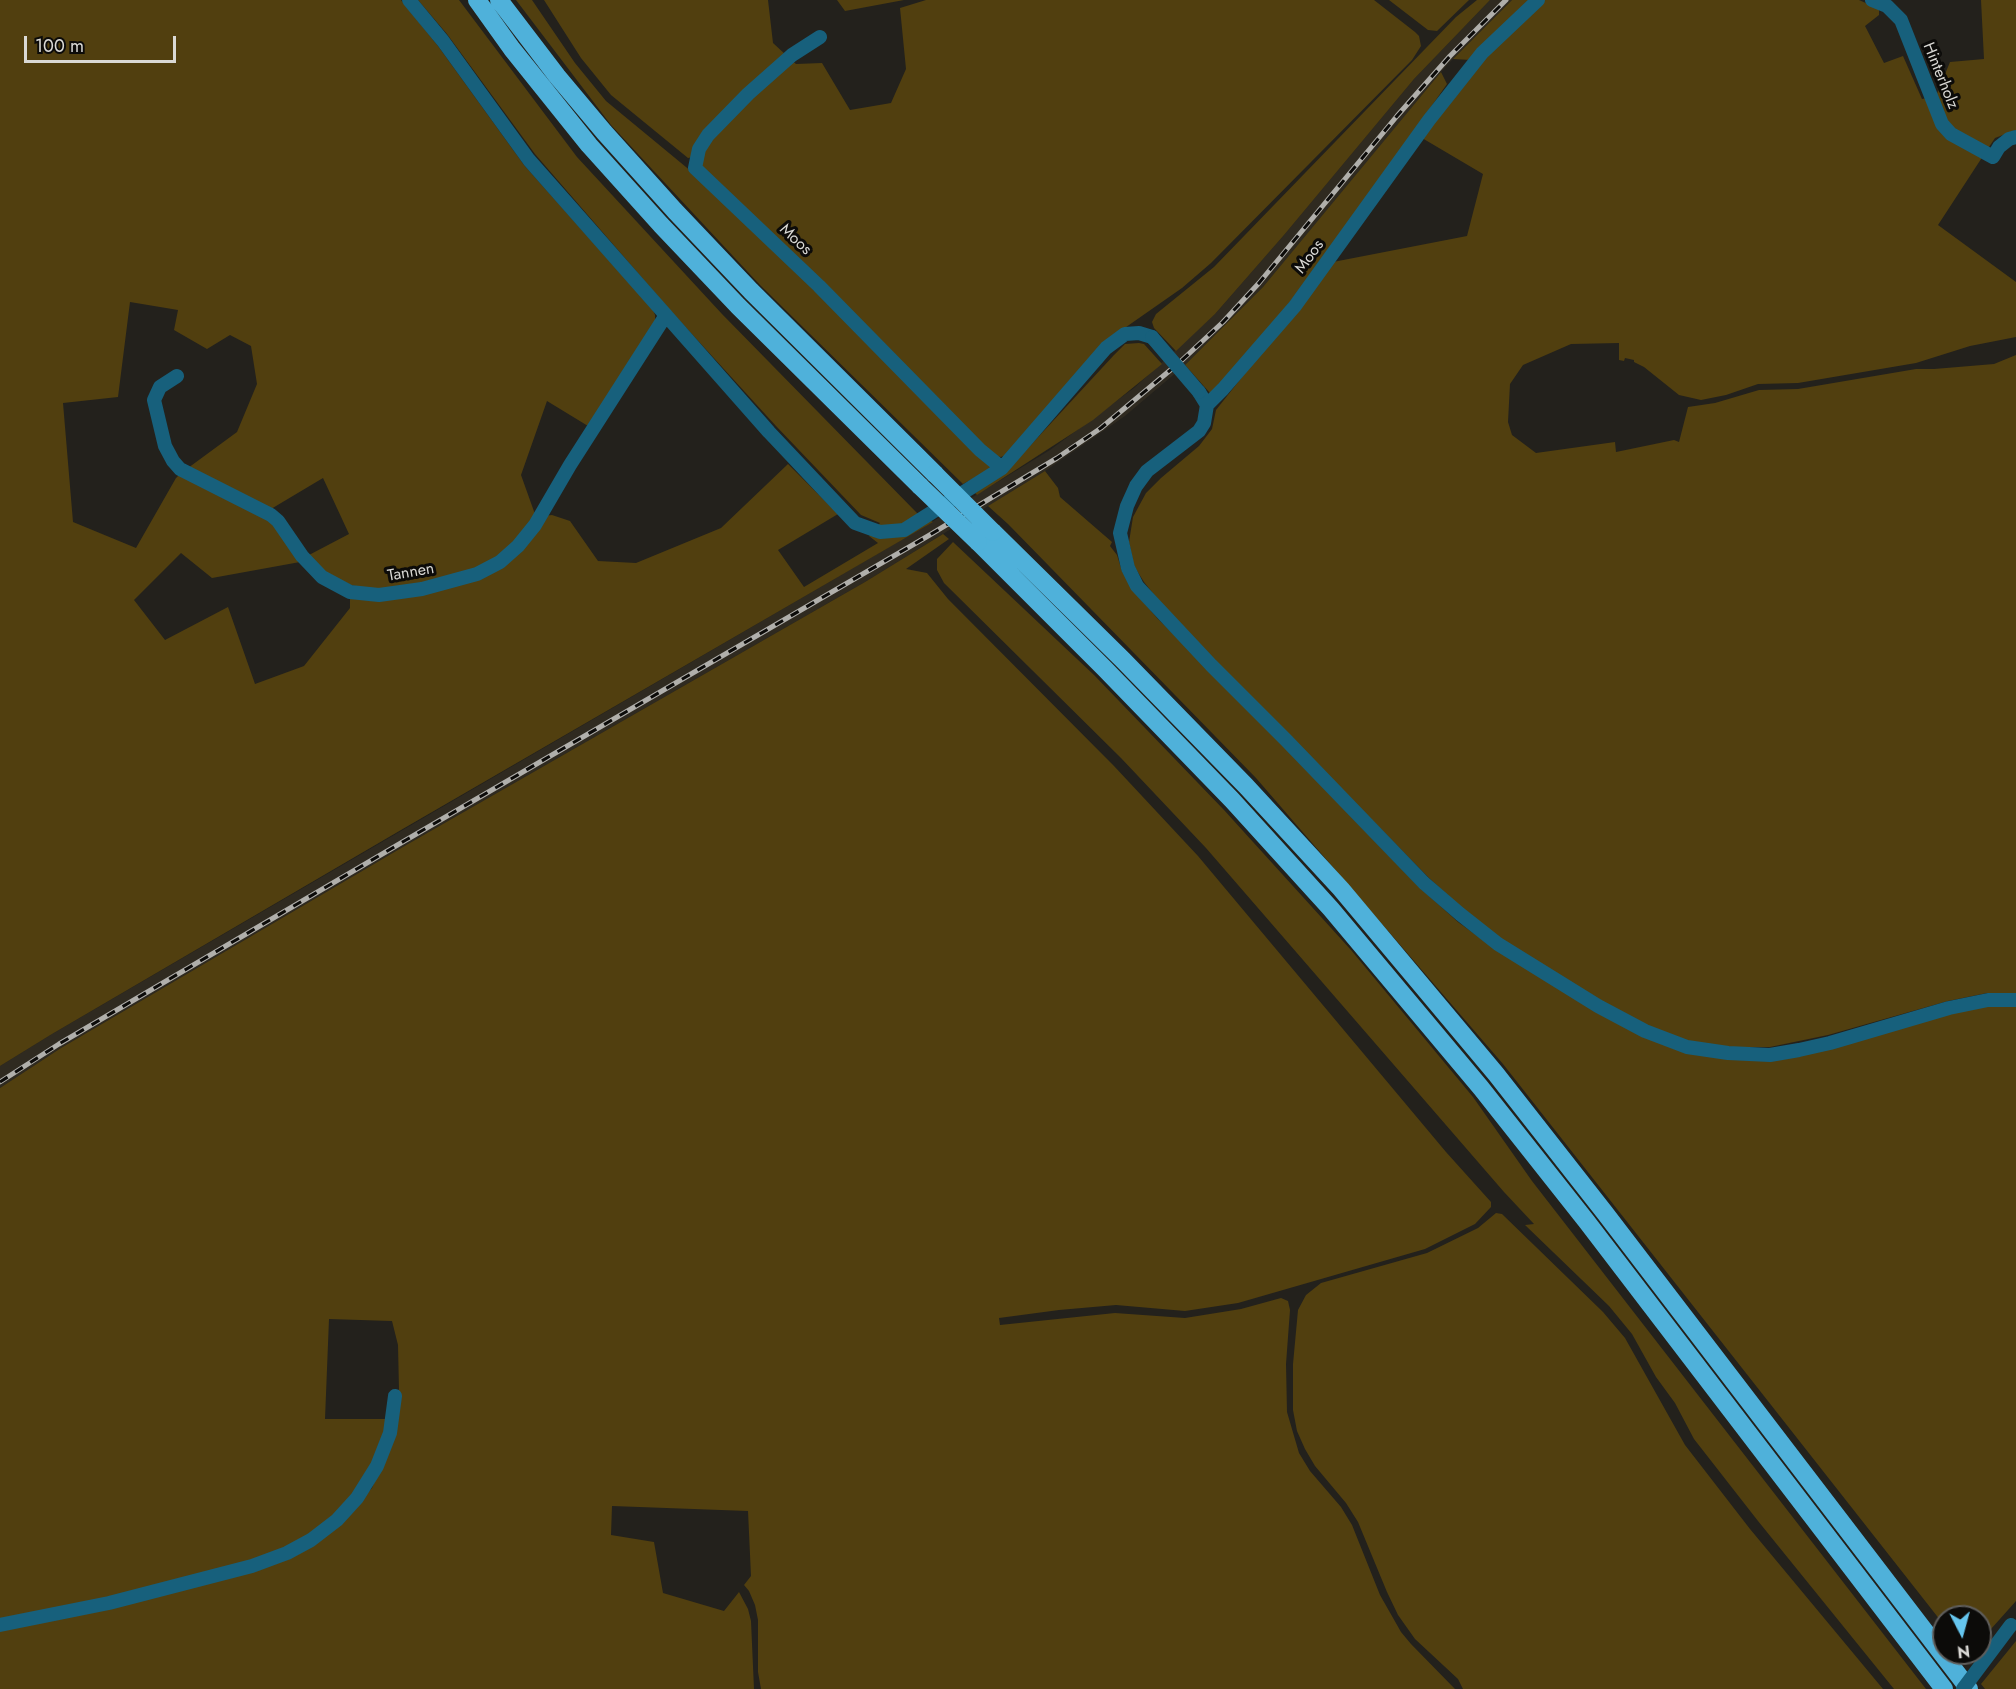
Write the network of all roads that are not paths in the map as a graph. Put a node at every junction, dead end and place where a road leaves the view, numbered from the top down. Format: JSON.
{"nodes":[{"id":1,"x":409,"y":0,"type":"edge"},
{"id":2,"x":477,"y":0,"type":"edge"},
{"id":3,"x":500,"y":0,"type":"edge"},
{"id":4,"x":1538,"y":0,"type":"edge"},
{"id":5,"x":1872,"y":0,"type":"edge"},
{"id":6,"x":820,"y":37,"type":"dead end"},
{"id":7,"x":2016,"y":137,"type":"edge"},
{"id":8,"x":666,"y":315,"type":"junction"},
{"id":9,"x":177,"y":376,"type":"dead end"},
{"id":10,"x":1207,"y":405,"type":"junction"},
{"id":11,"x":1002,"y":468,"type":"junction"},
{"id":12,"x":986,"y":537,"type":"junction"},
{"id":13,"x":2016,"y":1000,"type":"edge"},
{"id":14,"x":395,"y":1396,"type":"dead end"},
{"id":15,"x":2014,"y":1622,"type":"edge"},
{"id":16,"x":0,"y":1625,"type":"edge"},
{"id":17,"x":1944,"y":1689,"type":"edge"},
{"id":18,"x":1963,"y":1689,"type":"edge"},
{"id":19,"x":1969,"y":1689,"type":"edge"}],
"edges":[{"from":1,"to":8,"type":"street"},
{"from":2,"to":12,"type":"highway","bridge":true},
{"from":3,"to":12,"type":"highway","bridge":true},
{"from":4,"to":10,"type":"street","name":"Moos"},
{"from":5,"to":7,"type":"street","name":"Hinterholz"},
{"from":6,"to":11,"type":"street","name":"Moos"},
{"from":8,"to":9,"type":"street","name":"Tannen"},
{"from":8,"to":11,"type":"street"},
{"from":10,"to":11,"type":"street","bridge":true},
{"from":10,"to":13,"type":"street"},
{"from":12,"to":17,"type":"highway"},
{"from":12,"to":19,"type":"highway"},
{"from":14,"to":16,"type":"street"},
{"from":15,"to":18,"type":"street","bridge":true}]}
